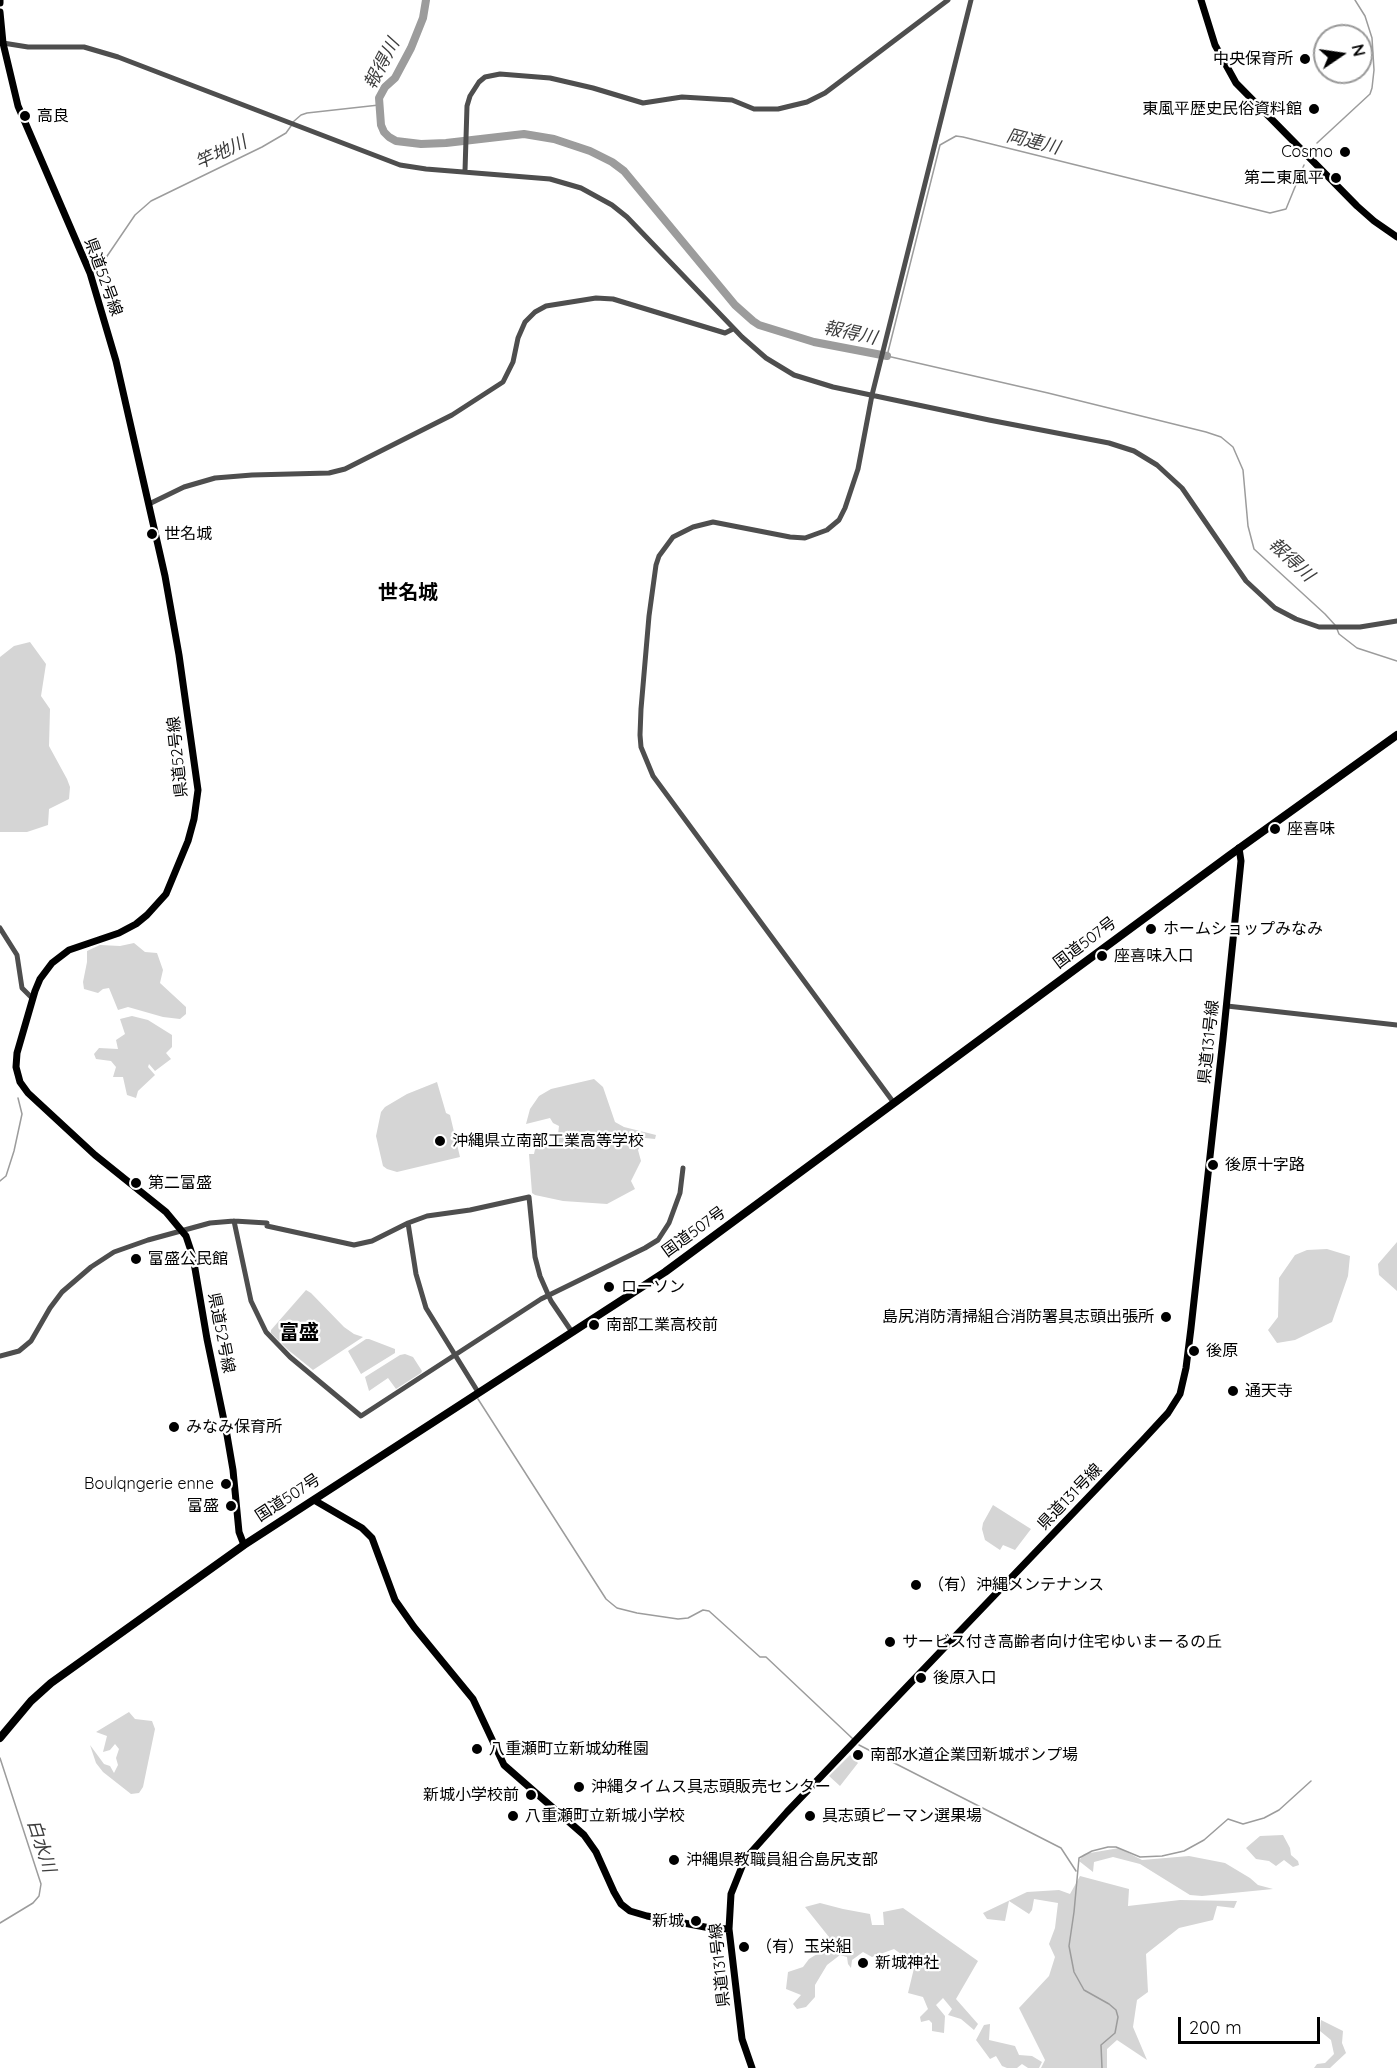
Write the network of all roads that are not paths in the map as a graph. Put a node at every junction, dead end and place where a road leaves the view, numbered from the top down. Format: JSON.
{"nodes":[{"id":1,"x":948,"y":0,"type":"edge"},
{"id":2,"x":971,"y":0,"type":"edge"},
{"id":3,"x":1201,"y":0,"type":"edge"},
{"id":4,"x":0,"y":12,"type":"edge"},
{"id":5,"x":1,"y":42,"type":"edge"},
{"id":6,"x":465,"y":171,"type":"junction"},
{"id":7,"x":1397,"y":237,"type":"edge"},
{"id":8,"x":733,"y":329,"type":"junction"},
{"id":9,"x":872,"y":395,"type":"junction"},
{"id":10,"x":149,"y":504,"type":"junction"},
{"id":11,"x":1397,"y":621,"type":"edge"},
{"id":12,"x":1397,"y":735,"type":"edge"},
{"id":13,"x":1239,"y":848,"type":"junction"},
{"id":14,"x":0,"y":928,"type":"edge"},
{"id":15,"x":33,"y":999,"type":"junction"},
{"id":16,"x":1227,"y":1006,"type":"junction"},
{"id":17,"x":1397,"y":1025,"type":"edge"},
{"id":18,"x":894,"y":1103,"type":"junction"},
{"id":19,"x":683,"y":1168,"type":"dead end"},
{"id":20,"x":234,"y":1221,"type":"junction"},
{"id":21,"x":408,"y":1223,"type":"junction"},
{"id":22,"x":183,"y":1231,"type":"junction"},
{"id":23,"x":548,"y":1295,"type":"junction"},
{"id":24,"x":572,"y":1332,"type":"junction"},
{"id":25,"x":455,"y":1355,"type":"junction"},
{"id":26,"x":0,"y":1356,"type":"edge"},
{"id":27,"x":478,"y":1392,"type":"junction"},
{"id":28,"x":314,"y":1500,"type":"junction"},
{"id":29,"x":244,"y":1545,"type":"junction"},
{"id":30,"x":0,"y":1738,"type":"edge"},
{"id":31,"x":729,"y":1929,"type":"junction"},
{"id":32,"x":752,"y":2068,"type":"edge"}],
"edges":[{"from":1,"to":6,"type":"street"},
{"from":2,"to":9,"type":"street"},
{"from":3,"to":7,"type":"main road"},
{"from":4,"to":5,"type":"main road","name":"県道52号線"},
{"from":5,"to":6,"type":"street"},
{"from":5,"to":10,"type":"main road","name":"県道52号線"},
{"from":6,"to":8,"type":"street"},
{"from":8,"to":9,"type":"street"},
{"from":8,"to":10,"type":"street"},
{"from":9,"to":11,"type":"street"},
{"from":9,"to":18,"type":"street"},
{"from":10,"to":15,"type":"main road","name":"県道52号線"},
{"from":12,"to":13,"type":"highway","name":"国道507号"},
{"from":13,"to":16,"type":"main road","name":"県道131号線"},
{"from":13,"to":18,"type":"highway","name":"国道507号"},
{"from":14,"to":15,"type":"street"},
{"from":15,"to":22,"type":"main road","name":"県道52号線"},
{"from":16,"to":17,"type":"street"},
{"from":16,"to":31,"type":"main road","name":"県道131号線"},
{"from":18,"to":24,"type":"highway","name":"国道507号"},
{"from":19,"to":23,"type":"street"},
{"from":20,"to":21,"type":"street"},
{"from":20,"to":22,"type":"street"},
{"from":20,"to":25,"type":"street"},
{"from":21,"to":23,"type":"street"},
{"from":21,"to":25,"type":"street"},
{"from":22,"to":26,"type":"street"},
{"from":22,"to":29,"type":"main road","name":"県道52号線"},
{"from":23,"to":24,"type":"street"},
{"from":23,"to":25,"type":"street"},
{"from":24,"to":27,"type":"highway","name":"国道507号"},
{"from":25,"to":27,"type":"street"},
{"from":27,"to":28,"type":"highway","name":"国道507号"},
{"from":28,"to":29,"type":"highway","name":"国道507号"},
{"from":28,"to":31,"type":"main road"},
{"from":29,"to":30,"type":"highway","name":"国道507号"},
{"from":31,"to":32,"type":"main road","name":"県道131号線"}]}
